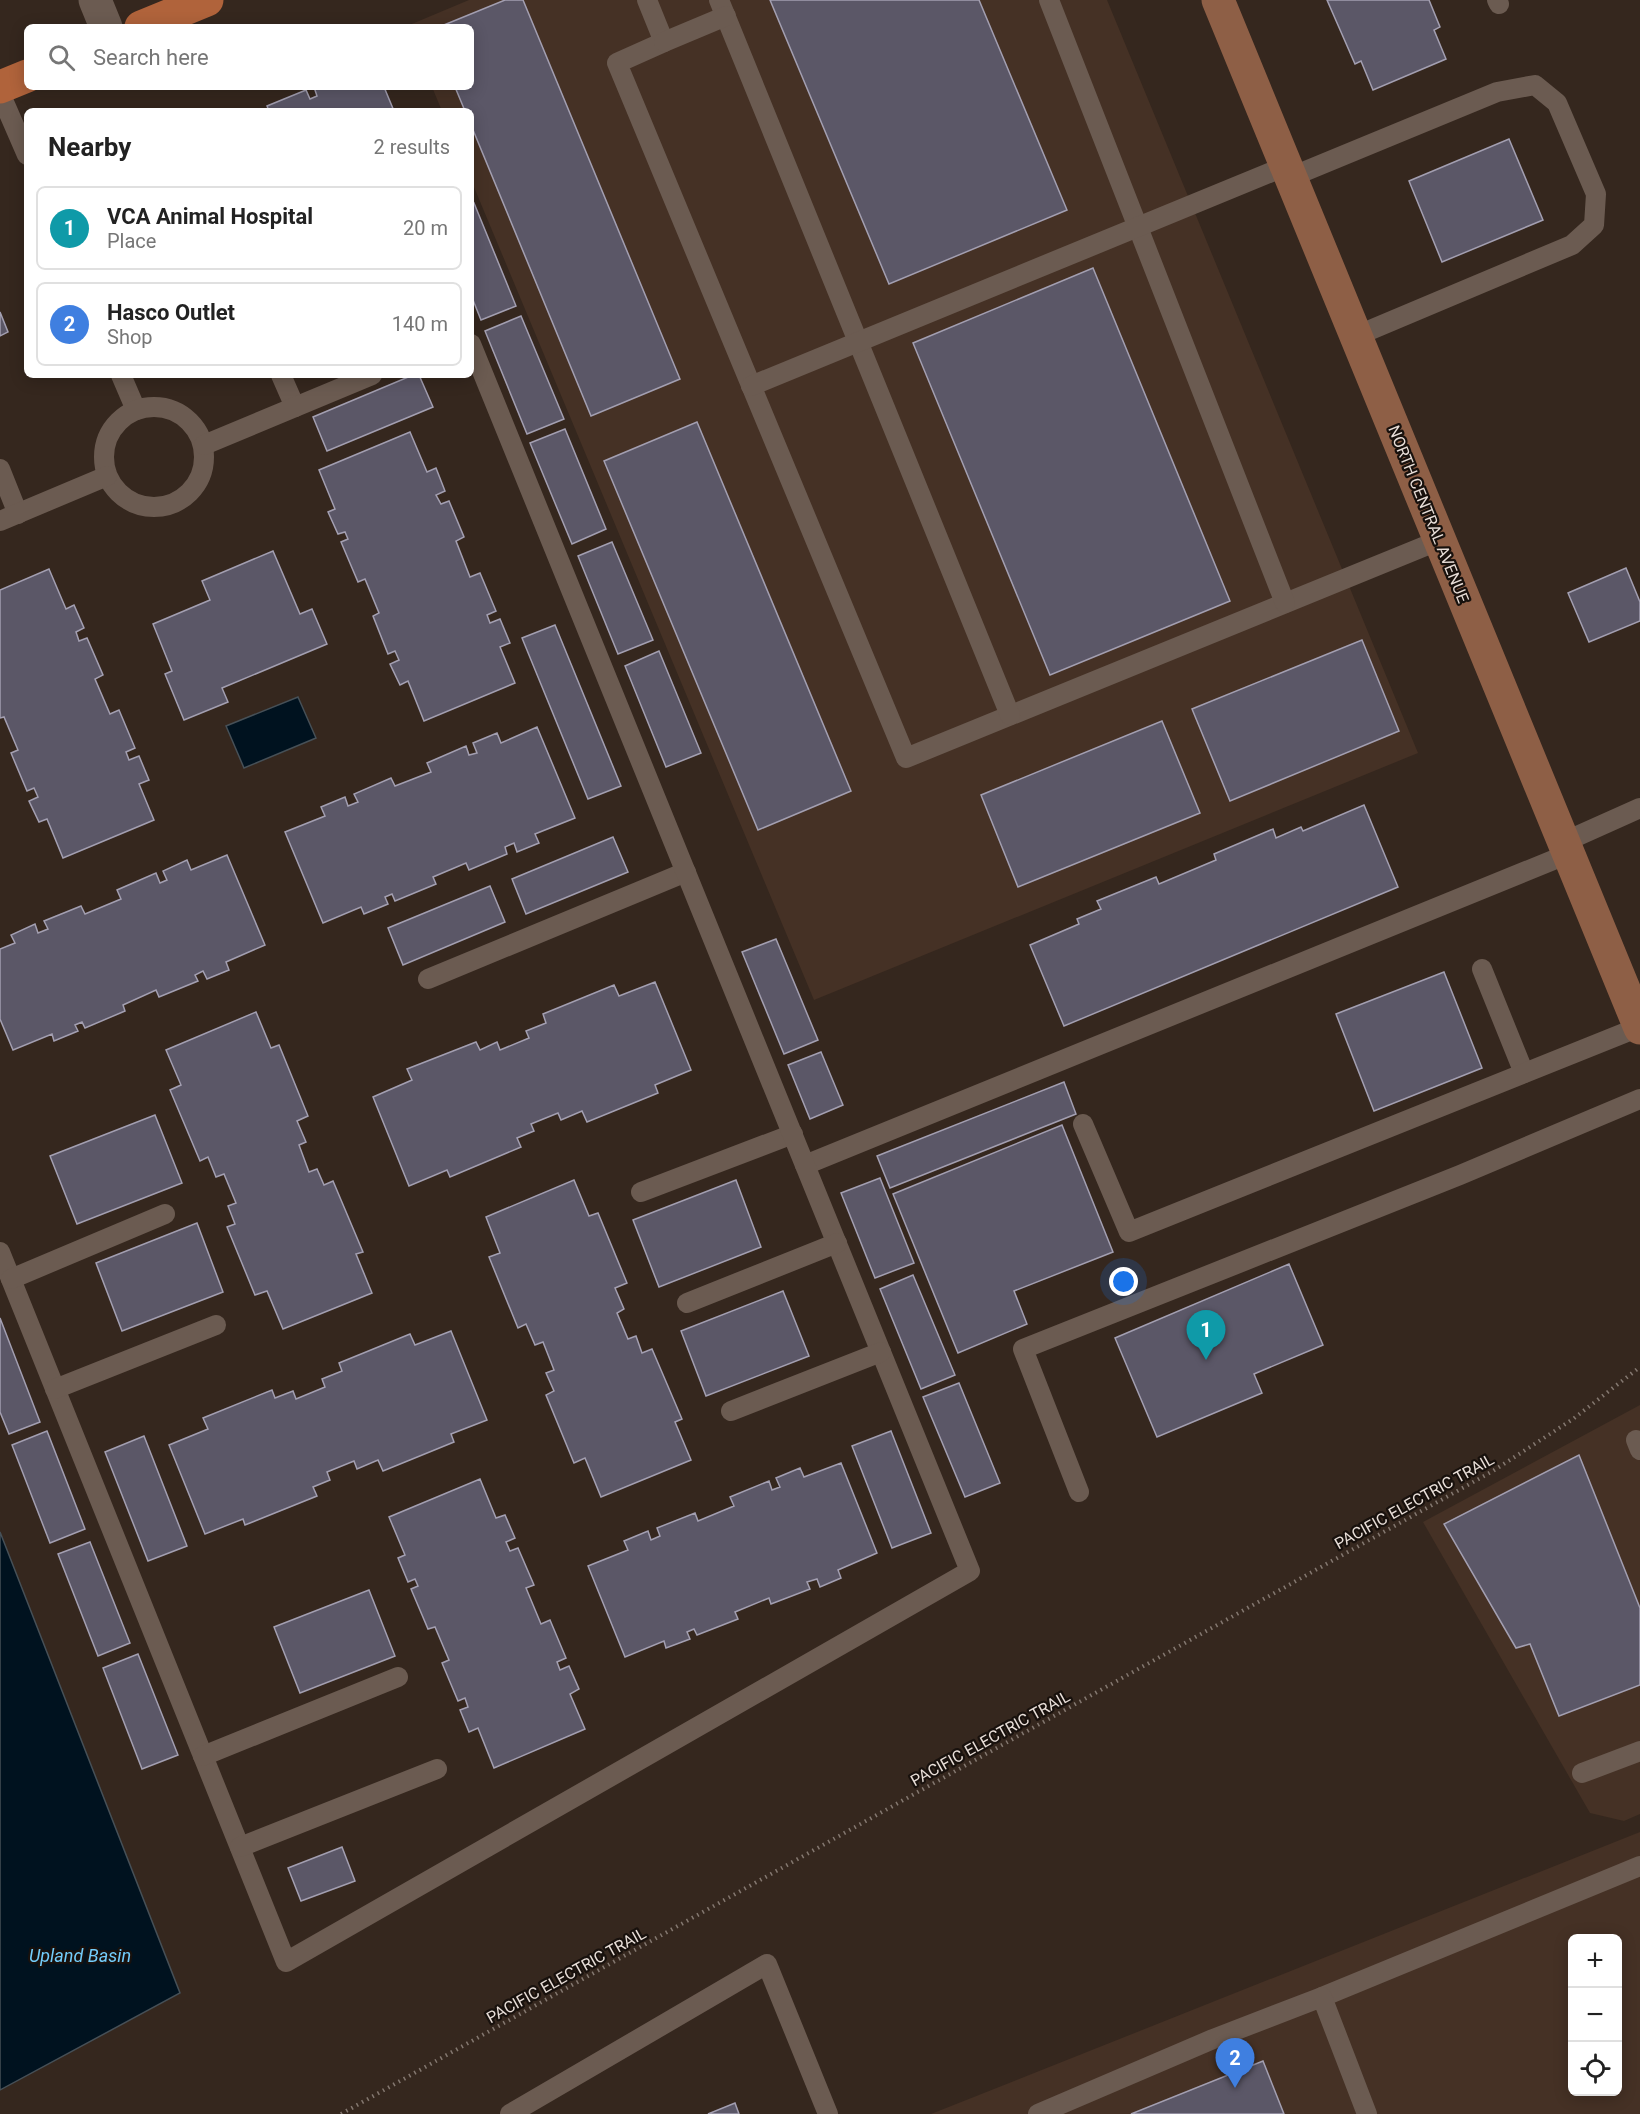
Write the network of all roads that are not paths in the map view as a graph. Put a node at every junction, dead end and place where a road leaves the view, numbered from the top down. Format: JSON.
{"nodes":[{"id":1,"x":95,"y":0,"type":"edge"},
{"id":2,"x":207,"y":0,"type":"edge"},
{"id":3,"x":647,"y":0,"type":"edge"},
{"id":4,"x":1049,"y":0,"type":"edge"},
{"id":5,"x":1218,"y":0,"type":"edge"},
{"id":6,"x":722,"y":8,"type":"edge"},
{"id":7,"x":105,"y":24,"type":"edge"},
{"id":8,"x":148,"y":24,"type":"edge"},
{"id":9,"x":664,"y":42,"type":"junction"},
{"id":10,"x":24,"y":77,"type":"edge"},
{"id":11,"x":0,"y":87,"type":"edge"},
{"id":12,"x":0,"y":93,"type":"edge"},
{"id":13,"x":24,"y":148,"type":"edge"},
{"id":14,"x":1289,"y":171,"type":"junction"},
{"id":15,"x":1138,"y":227,"type":"junction"},
{"id":16,"x":1356,"y":336,"type":"junction"},
{"id":17,"x":858,"y":341,"type":"junction"},
{"id":18,"x":474,"y":351,"type":"edge"},
{"id":19,"x":122,"y":378,"type":"edge"},
{"id":20,"x":283,"y":378,"type":"edge"},
{"id":21,"x":365,"y":378,"type":"edge"},
{"id":22,"x":751,"y":386,"type":"junction"},
{"id":23,"x":295,"y":407,"type":"junction"},
{"id":24,"x":136,"y":410,"type":"junction"},
{"id":25,"x":204,"y":446,"type":"junction"},
{"id":26,"x":0,"y":469,"type":"edge"},
{"id":27,"x":107,"y":476,"type":"junction"},
{"id":28,"x":9,"y":517,"type":"edge"},
{"id":29,"x":1440,"y":540,"type":"junction"},
{"id":30,"x":1285,"y":603,"type":"junction"},
{"id":31,"x":1010,"y":715,"type":"junction"},
{"id":32,"x":1640,"y":808,"type":"edge"},
{"id":33,"x":1566,"y":848,"type":"junction"},
{"id":34,"x":686,"y":873,"type":"junction"},
{"id":35,"x":1482,"y":969,"type":"dead end"},
{"id":36,"x":428,"y":979,"type":"dead end"},
{"id":37,"x":1640,"y":1028,"type":"edge"},
{"id":38,"x":1524,"y":1074,"type":"junction"},
{"id":39,"x":1640,"y":1098,"type":"edge"},
{"id":40,"x":1083,"y":1124,"type":"dead end"},
{"id":41,"x":793,"y":1134,"type":"junction"},
{"id":42,"x":805,"y":1165,"type":"junction"},
{"id":43,"x":641,"y":1192,"type":"dead end"},
{"id":44,"x":165,"y":1214,"type":"dead end"},
{"id":45,"x":837,"y":1243,"type":"junction"},
{"id":46,"x":0,"y":1252,"type":"edge"},
{"id":47,"x":11,"y":1279,"type":"junction"},
{"id":48,"x":687,"y":1303,"type":"dead end"},
{"id":49,"x":216,"y":1325,"type":"dead end"},
{"id":50,"x":881,"y":1352,"type":"junction"},
{"id":51,"x":55,"y":1389,"type":"junction"},
{"id":52,"x":731,"y":1411,"type":"dead end"},
{"id":53,"x":1078,"y":1492,"type":"dead end"},
{"id":54,"x":398,"y":1677,"type":"dead end"},
{"id":55,"x":1640,"y":1751,"type":"edge"},
{"id":56,"x":203,"y":1756,"type":"junction"},
{"id":57,"x":437,"y":1768,"type":"dead end"},
{"id":58,"x":1582,"y":1773,"type":"dead end"},
{"id":59,"x":240,"y":1848,"type":"junction"},
{"id":60,"x":1640,"y":1866,"type":"edge"},
{"id":61,"x":1322,"y":1997,"type":"junction"},
{"id":62,"x":510,"y":2114,"type":"edge"},
{"id":63,"x":828,"y":2114,"type":"edge"},
{"id":64,"x":1038,"y":2114,"type":"edge"},
{"id":65,"x":1367,"y":2114,"type":"edge"}],
"edges":[{"from":1,"to":7,"type":"street"},
{"from":2,"to":8,"type":"main road"},
{"from":3,"to":9,"type":"lane"},
{"from":4,"to":15,"type":"lane"},
{"from":5,"to":14,"type":"main road","name":"NORTH CENTRAL AVENUE"},
{"from":6,"to":9,"type":"lane"},
{"from":6,"to":17,"type":"lane"},
{"from":9,"to":22,"type":"lane"},
{"from":10,"to":11,"type":"main road"},
{"from":12,"to":13,"type":"lane"},
{"from":14,"to":15,"type":"lane"},
{"from":14,"to":16,"type":"main road","name":"NORTH CENTRAL AVENUE"},
{"from":14,"to":16,"type":"lane"},
{"from":15,"to":17,"type":"lane"},
{"from":15,"to":30,"type":"lane"},
{"from":16,"to":29,"type":"main road","name":"NORTH CENTRAL AVENUE"},
{"from":17,"to":22,"type":"lane"},
{"from":17,"to":31,"type":"lane"},
{"from":18,"to":34,"type":"lane"},
{"from":19,"to":24,"type":"lane"},
{"from":20,"to":23,"type":"lane"},
{"from":21,"to":23,"type":"lane"},
{"from":22,"to":31,"type":"lane"},
{"from":23,"to":25,"type":"lane"},
{"from":24,"to":25,"type":"lane"},
{"from":24,"to":27,"type":"lane"},
{"from":25,"to":27,"type":"lane"},
{"from":26,"to":28,"type":"lane"},
{"from":27,"to":28,"type":"lane"},
{"from":29,"to":30,"type":"lane"},
{"from":29,"to":33,"type":"main road","name":"NORTH CENTRAL AVENUE"},
{"from":30,"to":31,"type":"lane"},
{"from":32,"to":33,"type":"lane"},
{"from":33,"to":37,"type":"main road","name":"NORTH CENTRAL AVENUE"},
{"from":33,"to":42,"type":"lane"},
{"from":34,"to":36,"type":"lane"},
{"from":34,"to":41,"type":"lane"},
{"from":35,"to":38,"type":"lane"},
{"from":37,"to":38,"type":"lane"},
{"from":38,"to":40,"type":"lane"},
{"from":39,"to":53,"type":"lane"},
{"from":41,"to":42,"type":"lane"},
{"from":41,"to":43,"type":"lane"},
{"from":42,"to":45,"type":"lane"},
{"from":44,"to":47,"type":"lane"},
{"from":45,"to":48,"type":"lane"},
{"from":45,"to":50,"type":"lane"},
{"from":46,"to":47,"type":"lane"},
{"from":47,"to":51,"type":"lane"},
{"from":49,"to":51,"type":"lane"},
{"from":50,"to":52,"type":"lane"},
{"from":50,"to":59,"type":"lane"},
{"from":51,"to":56,"type":"lane"},
{"from":54,"to":56,"type":"lane"},
{"from":55,"to":58,"type":"lane"},
{"from":56,"to":59,"type":"lane"},
{"from":57,"to":59,"type":"lane"},
{"from":60,"to":61,"type":"lane"},
{"from":61,"to":64,"type":"lane"},
{"from":61,"to":65,"type":"lane"},
{"from":62,"to":63,"type":"lane"}]}
